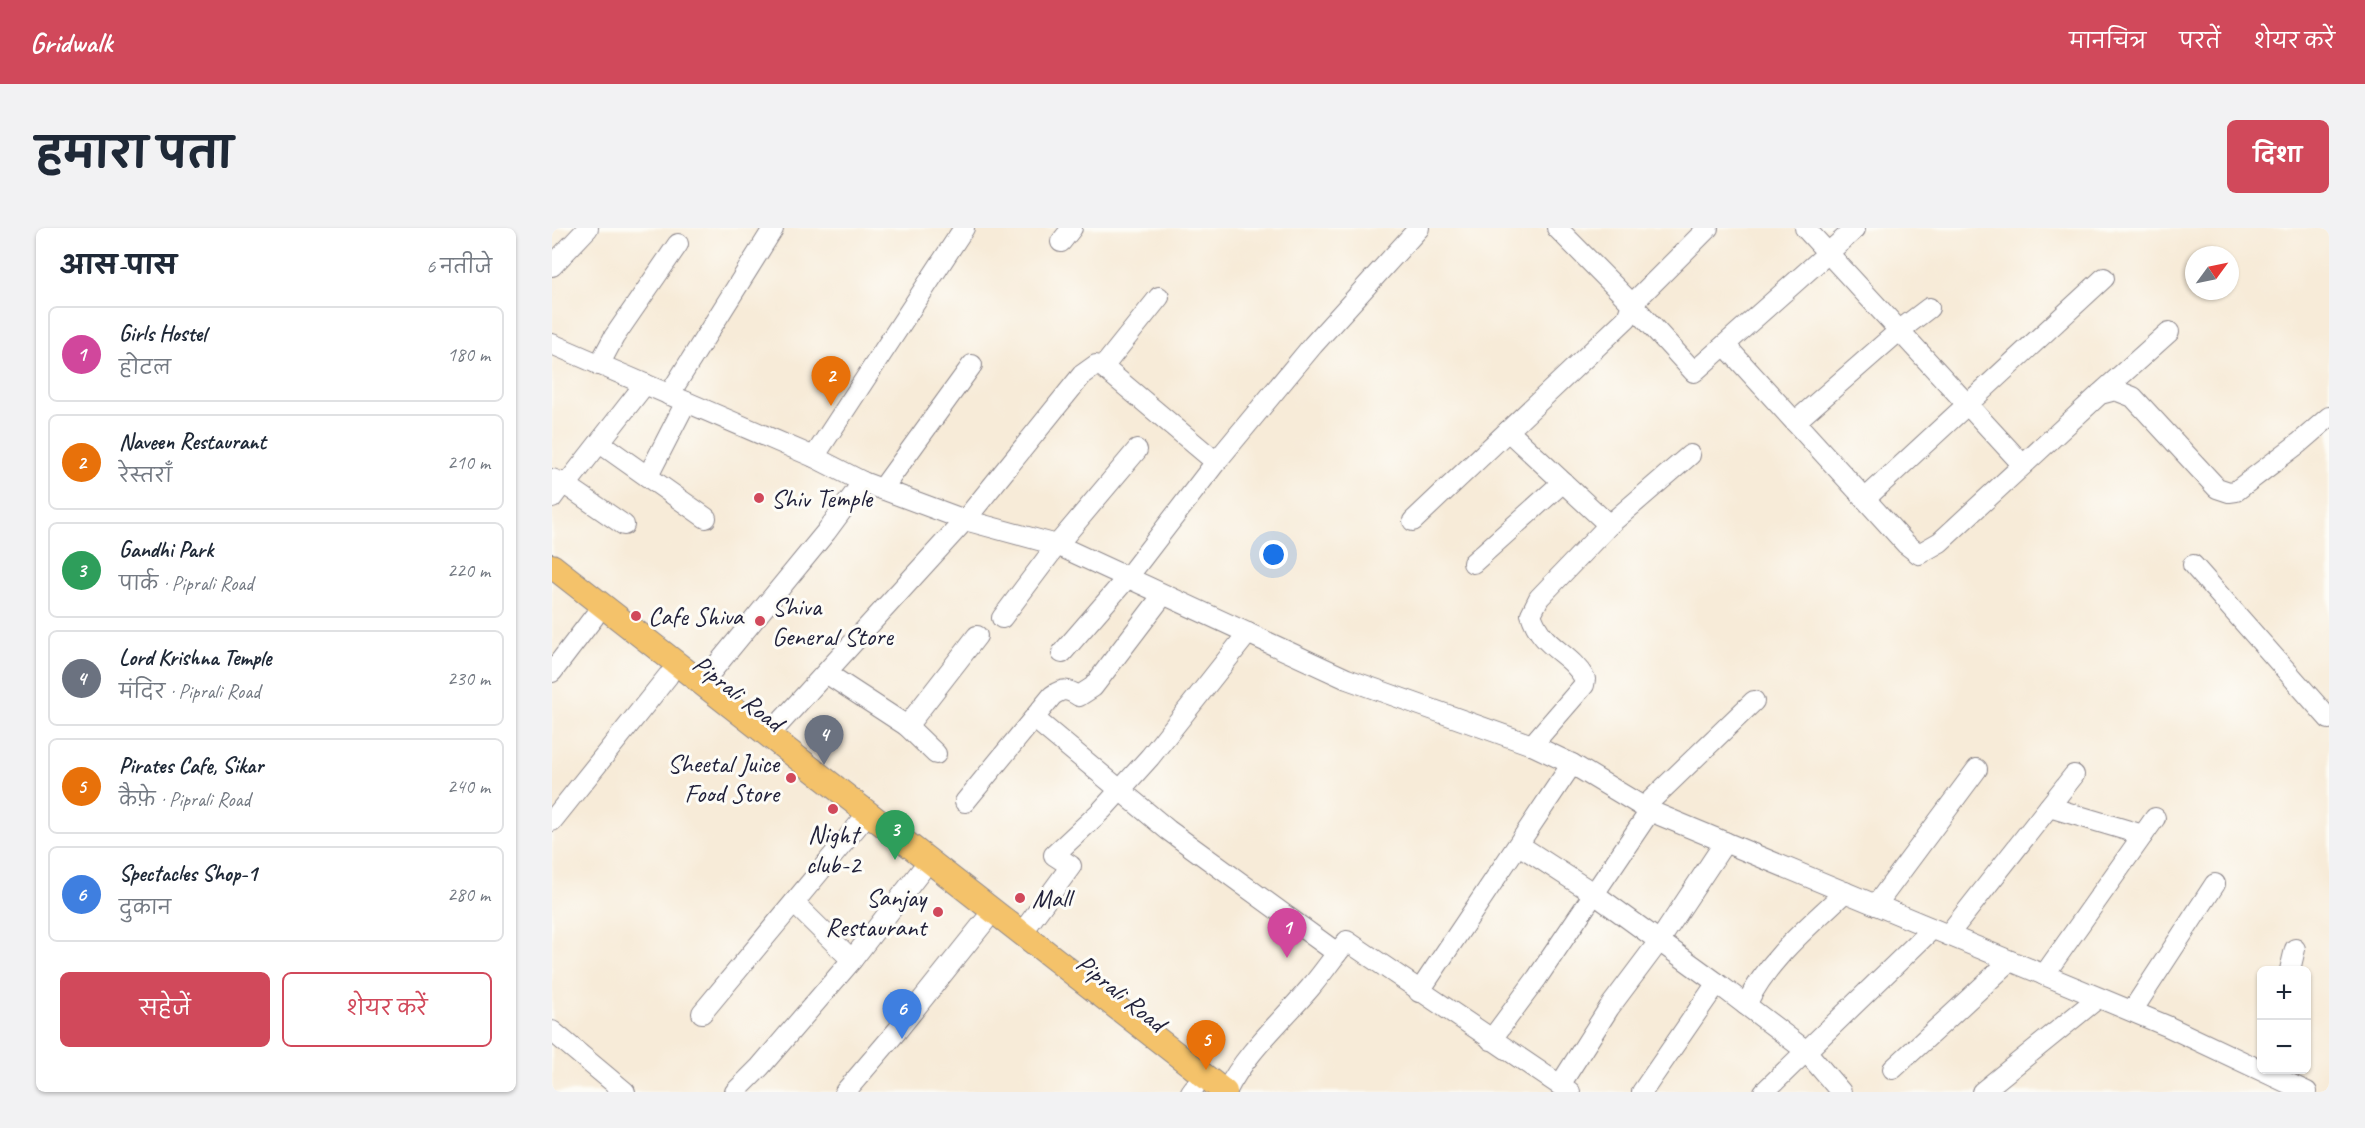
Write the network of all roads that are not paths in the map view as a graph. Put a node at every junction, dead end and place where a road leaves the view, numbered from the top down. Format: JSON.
{"nodes":[{"id":1,"x":588,"y":228,"type":"edge"},
{"id":2,"x":772,"y":228,"type":"edge"},
{"id":3,"x":964,"y":228,"type":"edge"},
{"id":4,"x":1419,"y":228,"type":"edge"},
{"id":5,"x":1708,"y":228,"type":"edge"},
{"id":6,"x":1805,"y":228,"type":"edge"},
{"id":7,"x":1561,"y":229,"type":"edge"},
{"id":8,"x":1855,"y":229,"type":"edge"},
{"id":9,"x":678,"y":244,"type":"dead end"},
{"id":10,"x":1828,"y":253,"type":"junction"},
{"id":11,"x":552,"y":266,"type":"edge"},
{"id":12,"x":2104,"y":278,"type":"dead end"},
{"id":13,"x":1159,"y":297,"type":"dead end"},
{"id":14,"x":1632,"y":304,"type":"junction"},
{"id":15,"x":1929,"y":308,"type":"dead end"},
{"id":16,"x":1900,"y":330,"type":"junction"},
{"id":17,"x":2169,"y":332,"type":"dead end"},
{"id":18,"x":552,"y":344,"type":"edge"},
{"id":19,"x":1725,"y":345,"type":"junction"},
{"id":20,"x":599,"y":365,"type":"junction"},
{"id":21,"x":972,"y":365,"type":"dead end"},
{"id":22,"x":1103,"y":367,"type":"junction"},
{"id":23,"x":645,"y":384,"type":"junction"},
{"id":24,"x":2100,"y":394,"type":"junction"},
{"id":25,"x":677,"y":398,"type":"junction"},
{"id":26,"x":1966,"y":405,"type":"junction"},
{"id":27,"x":2329,"y":417,"type":"edge"},
{"id":28,"x":1795,"y":422,"type":"junction"},
{"id":29,"x":1508,"y":431,"type":"junction"},
{"id":30,"x":600,"y":443,"type":"junction"},
{"id":31,"x":1137,"y":450,"type":"dead end"},
{"id":32,"x":1690,"y":455,"type":"dead end"},
{"id":33,"x":814,"y":458,"type":"junction"},
{"id":34,"x":1216,"y":462,"type":"junction"},
{"id":35,"x":2023,"y":465,"type":"junction"},
{"id":36,"x":648,"y":476,"type":"junction"},
{"id":37,"x":863,"y":482,"type":"junction"},
{"id":38,"x":1563,"y":482,"type":"junction"},
{"id":39,"x":556,"y":486,"type":"edge"},
{"id":40,"x":882,"y":489,"type":"junction"},
{"id":41,"x":1865,"y":499,"type":"junction"},
{"id":42,"x":706,"y":518,"type":"dead end"},
{"id":43,"x":965,"y":520,"type":"junction"},
{"id":44,"x":1413,"y":521,"type":"dead end"},
{"id":45,"x":624,"y":525,"type":"dead end"},
{"id":46,"x":1609,"y":525,"type":"junction"},
{"id":47,"x":1057,"y":545,"type":"junction"},
{"id":48,"x":1473,"y":562,"type":"dead end"},
{"id":49,"x":2193,"y":565,"type":"dead end"},
{"id":50,"x":552,"y":566,"type":"edge"},
{"id":51,"x":1127,"y":578,"type":"junction"},
{"id":52,"x":552,"y":585,"type":"edge"},
{"id":53,"x":1163,"y":595,"type":"junction"},
{"id":54,"x":594,"y":617,"type":"junction"},
{"id":55,"x":1002,"y":618,"type":"dead end"},
{"id":56,"x":1248,"y":633,"type":"junction"},
{"id":57,"x":977,"y":636,"type":"dead end"},
{"id":58,"x":1062,"y":653,"type":"dead end"},
{"id":59,"x":552,"y":672,"type":"edge"},
{"id":60,"x":826,"y":673,"type":"junction"},
{"id":61,"x":668,"y":676,"type":"junction"},
{"id":62,"x":702,"y":683,"type":"junction"},
{"id":63,"x":1754,"y":701,"type":"dead end"},
{"id":64,"x":1035,"y":719,"type":"junction"},
{"id":65,"x":2329,"y":719,"type":"edge"},
{"id":66,"x":907,"y":726,"type":"junction"},
{"id":67,"x":768,"y":736,"type":"junction"},
{"id":68,"x":1532,"y":745,"type":"junction"},
{"id":69,"x":936,"y":754,"type":"dead end"},
{"id":70,"x":1572,"y":764,"type":"junction"},
{"id":71,"x":1977,"y":769,"type":"dead end"},
{"id":72,"x":2074,"y":775,"type":"dead end"},
{"id":73,"x":1119,"y":791,"type":"junction"},
{"id":74,"x":964,"y":802,"type":"dead end"},
{"id":75,"x":2049,"y":807,"type":"junction"},
{"id":76,"x":1647,"y":809,"type":"junction"},
{"id":77,"x":2155,"y":818,"type":"dead end"},
{"id":78,"x":552,"y":822,"type":"edge"},
{"id":79,"x":860,"y":823,"type":"junction"},
{"id":80,"x":2143,"y":835,"type":"junction"},
{"id":81,"x":1725,"y":842,"type":"junction"},
{"id":82,"x":1519,"y":845,"type":"junction"},
{"id":83,"x":921,"y":871,"type":"junction"},
{"id":84,"x":2215,"y":884,"type":"dead end"},
{"id":85,"x":1845,"y":892,"type":"junction"},
{"id":86,"x":1593,"y":893,"type":"junction"},
{"id":87,"x":794,"y":903,"type":"junction"},
{"id":88,"x":1876,"y":905,"type":"junction"},
{"id":89,"x":984,"y":921,"type":"junction"},
{"id":90,"x":1940,"y":932,"type":"junction"},
{"id":91,"x":1022,"y":933,"type":"junction"},
{"id":92,"x":1660,"y":940,"type":"junction"},
{"id":93,"x":2295,"y":949,"type":"dead end"},
{"id":94,"x":1337,"y":953,"type":"junction"},
{"id":95,"x":852,"y":960,"type":"junction"},
{"id":96,"x":2010,"y":961,"type":"junction"},
{"id":97,"x":2291,"y":966,"type":"edge"},
{"id":98,"x":2044,"y":975,"type":"junction"},
{"id":99,"x":1717,"y":982,"type":"junction"},
{"id":100,"x":1419,"y":992,"type":"junction"},
{"id":101,"x":2098,"y":998,"type":"junction"},
{"id":102,"x":1746,"y":1005,"type":"junction"},
{"id":103,"x":2132,"y":1011,"type":"junction"},
{"id":104,"x":702,"y":1013,"type":"dead end"},
{"id":105,"x":553,"y":1033,"type":"edge"},
{"id":106,"x":1491,"y":1040,"type":"junction"},
{"id":107,"x":1805,"y":1050,"type":"junction"},
{"id":108,"x":2257,"y":1067,"type":"edge"},
{"id":109,"x":1893,"y":1069,"type":"dead end"},
{"id":110,"x":2272,"y":1074,"type":"edge"},
{"id":111,"x":614,"y":1089,"type":"edge"},
{"id":112,"x":1565,"y":1089,"type":"edge"},
{"id":113,"x":1195,"y":1091,"type":"edge"},
{"id":114,"x":735,"y":1092,"type":"edge"},
{"id":115,"x":845,"y":1092,"type":"edge"},
{"id":116,"x":1225,"y":1092,"type":"edge"},
{"id":117,"x":1642,"y":1092,"type":"edge"},
{"id":118,"x":1764,"y":1092,"type":"edge"},
{"id":119,"x":1841,"y":1092,"type":"edge"},
{"id":120,"x":1982,"y":1092,"type":"edge"},
{"id":121,"x":2307,"y":1092,"type":"edge"}],
"edges":[{"from":1,"to":11,"type":"street"},
{"from":2,"to":25,"type":"street"},
{"from":3,"to":33,"type":"street"},
{"from":4,"to":34,"type":"street"},
{"from":5,"to":14,"type":"street"},
{"from":6,"to":10,"type":"street"},
{"from":7,"to":14,"type":"street"},
{"from":8,"to":10,"type":"street"},
{"from":9,"to":20,"type":"street"},
{"from":10,"to":16,"type":"street"},
{"from":10,"to":19,"type":"street"},
{"from":12,"to":26,"type":"street"},
{"from":13,"to":22,"type":"street"},
{"from":14,"to":19,"type":"street"},
{"from":14,"to":29,"type":"street"},
{"from":15,"to":16,"type":"street"},
{"from":16,"to":26,"type":"street"},
{"from":16,"to":28,"type":"street"},
{"from":17,"to":24,"type":"street"},
{"from":18,"to":20,"type":"street"},
{"from":19,"to":28,"type":"street"},
{"from":20,"to":23,"type":"street"},
{"from":21,"to":40,"type":"street"},
{"from":22,"to":34,"type":"street"},
{"from":22,"to":43,"type":"street"},
{"from":23,"to":25,"type":"street"},
{"from":23,"to":30,"type":"street"},
{"from":24,"to":27,"type":"street"},
{"from":24,"to":35,"type":"street"},
{"from":25,"to":33,"type":"street"},
{"from":25,"to":36,"type":"street"},
{"from":26,"to":35,"type":"street"},
{"from":26,"to":41,"type":"street"},
{"from":28,"to":41,"type":"street"},
{"from":29,"to":38,"type":"street"},
{"from":29,"to":44,"type":"street"},
{"from":30,"to":36,"type":"street"},
{"from":30,"to":39,"type":"street"},
{"from":31,"to":47,"type":"street"},
{"from":32,"to":46,"type":"street"},
{"from":33,"to":37,"type":"street"},
{"from":34,"to":51,"type":"street"},
{"from":35,"to":41,"type":"street"},
{"from":36,"to":42,"type":"street"},
{"from":37,"to":40,"type":"street"},
{"from":37,"to":62,"type":"street"},
{"from":38,"to":46,"type":"street"},
{"from":38,"to":48,"type":"street"},
{"from":39,"to":45,"type":"street"},
{"from":40,"to":43,"type":"street"},
{"from":43,"to":47,"type":"street"},
{"from":43,"to":60,"type":"street"},
{"from":46,"to":68,"type":"street"},
{"from":47,"to":51,"type":"street"},
{"from":47,"to":55,"type":"street"},
{"from":49,"to":65,"type":"street"},
{"from":50,"to":62,"type":"main road"},
{"from":51,"to":53,"type":"street"},
{"from":51,"to":58,"type":"street"},
{"from":52,"to":54,"type":"main road","name":"Piprali Road"},
{"from":53,"to":56,"type":"street"},
{"from":53,"to":64,"type":"street"},
{"from":54,"to":59,"type":"street"},
{"from":54,"to":61,"type":"main road","name":"Piprali Road"},
{"from":56,"to":68,"type":"street"},
{"from":56,"to":73,"type":"street"},
{"from":57,"to":66,"type":"street"},
{"from":60,"to":66,"type":"street"},
{"from":60,"to":67,"type":"street"},
{"from":61,"to":78,"type":"street"},
{"from":61,"to":79,"type":"main road","name":"Piprali Road"},
{"from":62,"to":67,"type":"main road"},
{"from":63,"to":76,"type":"street"},
{"from":64,"to":73,"type":"street"},
{"from":64,"to":74,"type":"street"},
{"from":66,"to":69,"type":"street"},
{"from":67,"to":91,"type":"main road"},
{"from":68,"to":70,"type":"street"},
{"from":70,"to":76,"type":"street"},
{"from":70,"to":82,"type":"street"},
{"from":71,"to":88,"type":"street"},
{"from":72,"to":75,"type":"street"},
{"from":73,"to":91,"type":"street"},
{"from":73,"to":94,"type":"street"},
{"from":75,"to":80,"type":"street"},
{"from":75,"to":90,"type":"street"},
{"from":76,"to":81,"type":"street"},
{"from":76,"to":86,"type":"street"},
{"from":77,"to":80,"type":"street"},
{"from":79,"to":83,"type":"main road","name":"Piprali Road"},
{"from":79,"to":87,"type":"street"},
{"from":80,"to":98,"type":"street"},
{"from":81,"to":85,"type":"street"},
{"from":81,"to":92,"type":"street"},
{"from":82,"to":86,"type":"street"},
{"from":82,"to":100,"type":"street"},
{"from":83,"to":89,"type":"main road","name":"Piprali Road"},
{"from":83,"to":95,"type":"street"},
{"from":84,"to":103,"type":"street"},
{"from":85,"to":88,"type":"street"},
{"from":85,"to":102,"type":"street"},
{"from":86,"to":92,"type":"street"},
{"from":86,"to":106,"type":"street"},
{"from":87,"to":95,"type":"street"},
{"from":87,"to":104,"type":"street"},
{"from":88,"to":90,"type":"street"},
{"from":89,"to":113,"type":"main road","name":"Piprali Road"},
{"from":89,"to":115,"type":"street"},
{"from":90,"to":96,"type":"street"},
{"from":90,"to":107,"type":"street"},
{"from":91,"to":116,"type":"main road"},
{"from":92,"to":99,"type":"street"},
{"from":92,"to":112,"type":"street"},
{"from":93,"to":97,"type":"street"},
{"from":94,"to":100,"type":"street"},
{"from":94,"to":116,"type":"street"},
{"from":95,"to":114,"type":"street"},
{"from":96,"to":98,"type":"street"},
{"from":96,"to":109,"type":"street"},
{"from":98,"to":101,"type":"street"},
{"from":99,"to":102,"type":"street"},
{"from":99,"to":117,"type":"street"},
{"from":100,"to":106,"type":"street"},
{"from":101,"to":103,"type":"street"},
{"from":101,"to":120,"type":"street"},
{"from":102,"to":107,"type":"street"},
{"from":103,"to":108,"type":"street"},
{"from":105,"to":111,"type":"street"},
{"from":106,"to":112,"type":"street"},
{"from":107,"to":118,"type":"street"},
{"from":107,"to":119,"type":"street"},
{"from":110,"to":121,"type":"street"}]}
